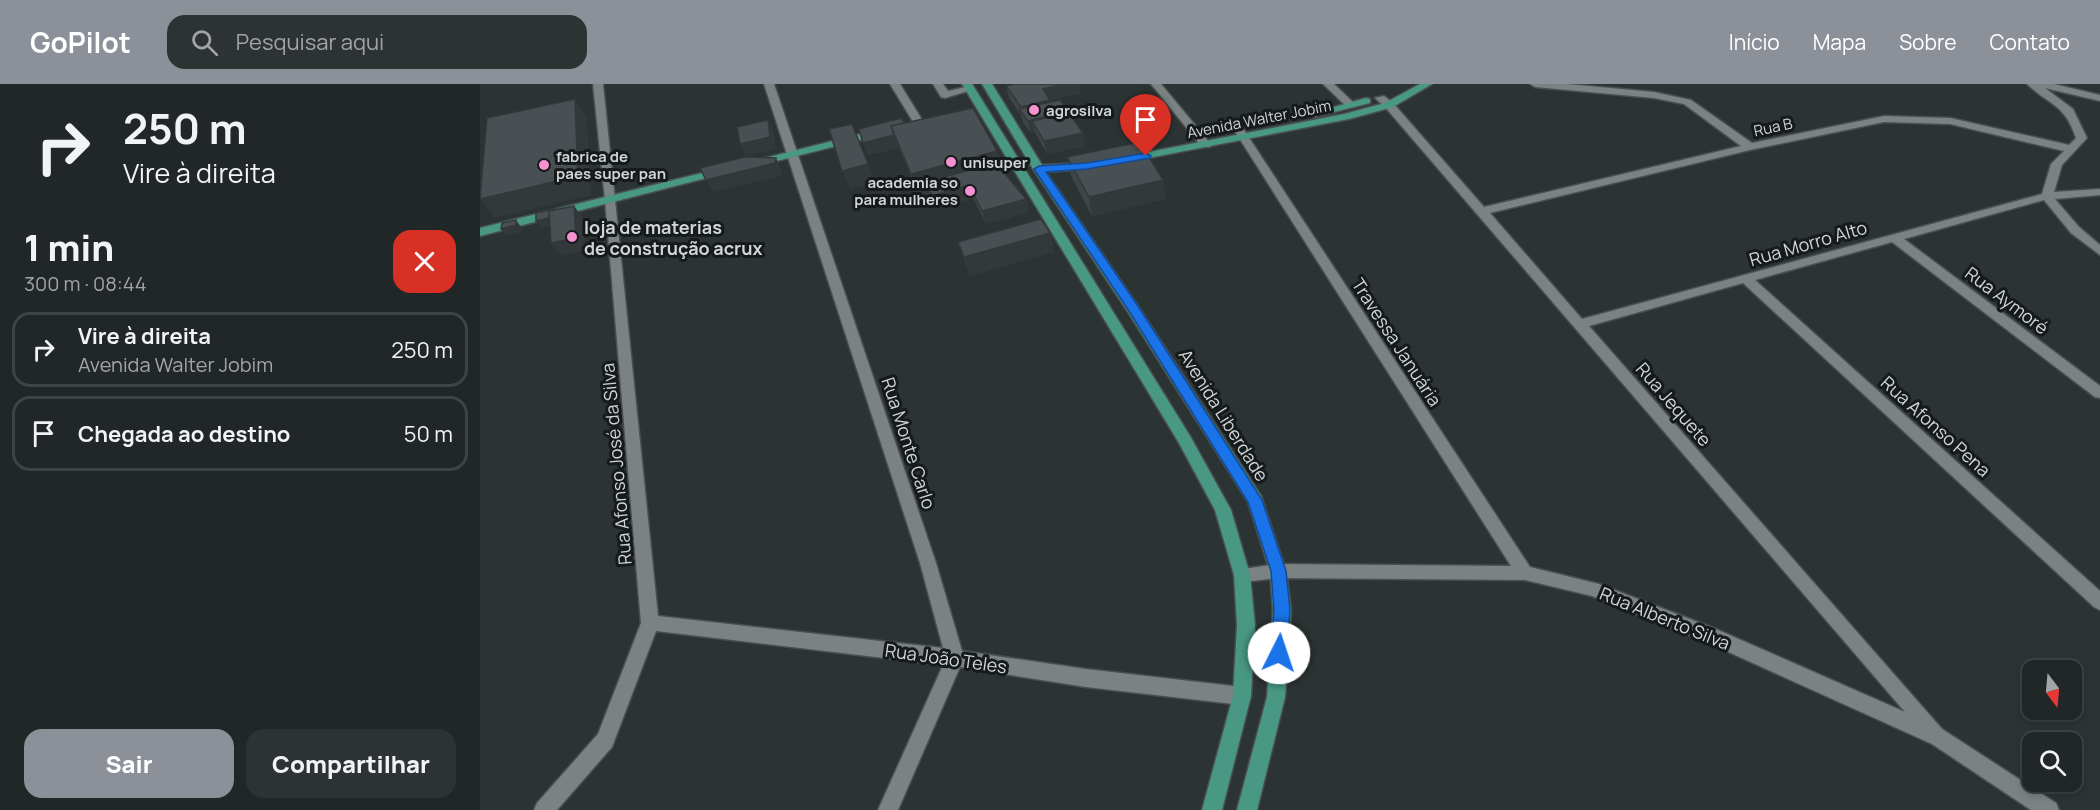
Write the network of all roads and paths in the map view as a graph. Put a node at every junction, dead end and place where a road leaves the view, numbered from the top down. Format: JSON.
{"nodes":[{"id":1,"x":598,"y":84,"type":"edge"},
{"id":2,"x":769,"y":84,"type":"edge"},
{"id":3,"x":895,"y":84,"type":"edge"},
{"id":4,"x":938,"y":84,"type":"edge"},
{"id":5,"x":987,"y":84,"type":"edge"},
{"id":6,"x":1156,"y":84,"type":"edge"},
{"id":7,"x":1328,"y":84,"type":"edge"},
{"id":8,"x":1408,"y":84,"type":"edge"},
{"id":9,"x":1427,"y":84,"type":"edge"},
{"id":10,"x":1535,"y":84,"type":"edge"},
{"id":11,"x":2032,"y":84,"type":"edge"},
{"id":12,"x":2042,"y":84,"type":"edge"},
{"id":13,"x":968,"y":86,"type":"edge"},
{"id":14,"x":2100,"y":98,"type":"edge"},
{"id":15,"x":1384,"y":101,"type":"junction"},
{"id":16,"x":999,"y":103,"type":"junction"},
{"id":17,"x":1351,"y":105,"type":"junction"},
{"id":18,"x":976,"y":109,"type":"junction"},
{"id":19,"x":913,"y":124,"type":"joint"},
{"id":20,"x":1242,"y":134,"type":"junction"},
{"id":21,"x":1202,"y":141,"type":"junction"},
{"id":22,"x":1750,"y":147,"type":"junction"},
{"id":23,"x":2071,"y":149,"type":"junction"},
{"id":24,"x":792,"y":154,"type":"junction"},
{"id":25,"x":1118,"y":155,"type":"edge"},
{"id":26,"x":1096,"y":159,"type":"edge"},
{"id":27,"x":1039,"y":169,"type":"junction"},
{"id":28,"x":1022,"y":173,"type":"junction"},
{"id":29,"x":2100,"y":192,"type":"edge"},
{"id":30,"x":2047,"y":196,"type":"junction"},
{"id":31,"x":611,"y":200,"type":"junction"},
{"id":32,"x":1483,"y":211,"type":"junction"},
{"id":33,"x":1079,"y":227,"type":"junction"},
{"id":34,"x":480,"y":232,"type":"edge"},
{"id":35,"x":1060,"y":233,"type":"junction"},
{"id":36,"x":1893,"y":237,"type":"junction"},
{"id":37,"x":2100,"y":251,"type":"edge"},
{"id":38,"x":1747,"y":279,"type":"junction"},
{"id":39,"x":1579,"y":324,"type":"junction"},
{"id":40,"x":2100,"y":393,"type":"edge"},
{"id":41,"x":1278,"y":571,"type":"junction"},
{"id":42,"x":1525,"y":573,"type":"junction"},
{"id":43,"x":1242,"y":575,"type":"junction"},
{"id":44,"x":2100,"y":602,"type":"edge"},
{"id":45,"x":650,"y":623,"type":"junction"},
{"id":46,"x":956,"y":658,"type":"junction"},
{"id":47,"x":1242,"y":696,"type":"junction"},
{"id":48,"x":1939,"y":737,"type":"junction"},
{"id":49,"x":544,"y":810,"type":"edge"},
{"id":50,"x":888,"y":810,"type":"edge"},
{"id":51,"x":1212,"y":810,"type":"edge"},
{"id":52,"x":1247,"y":810,"type":"edge"},
{"id":53,"x":2049,"y":810,"type":"edge"}],
"edges":[{"from":1,"to":31,"type":"street","name":"Rua Afonso José da Silva"},
{"from":2,"to":24,"type":"street","name":"Rua Monte Carlo"},
{"from":3,"to":19,"type":"street"},
{"from":4,"to":13,"type":"street"},
{"from":5,"to":16,"type":"main road","name":"Avenida Liberdade"},
{"from":6,"to":21,"type":"street"},
{"from":7,"to":17,"type":"street"},
{"from":8,"to":15,"type":"main road","name":"Avenida Walter Jobim"},
{"from":9,"to":15,"type":"main road","name":"Avenida Walter Jobim"},
{"from":10,"to":22,"type":"street"},
{"from":11,"to":23,"type":"street"},
{"from":12,"to":14,"type":"street"},
{"from":13,"to":18,"type":"main road"},
{"from":15,"to":17,"type":"main road","name":"Avenida Walter Jobim"},
{"from":15,"to":20,"type":"main road","name":"Avenida Walter Jobim"},
{"from":15,"to":32,"type":"street","name":"Rua Jequete"},
{"from":16,"to":18,"type":"main road"},
{"from":16,"to":27,"type":"main road","name":"Avenida Liberdade"},
{"from":17,"to":20,"type":"main road","name":"Avenida Walter Jobim"},
{"from":18,"to":28,"type":"main road"},
{"from":19,"to":24,"type":"main road"},
{"from":20,"to":21,"type":"main road","name":"Avenida Walter Jobim"},
{"from":20,"to":42,"type":"street","name":"Travessa Januária"},
{"from":21,"to":25,"type":"main road","name":"Avenida Walter Jobim"},
{"from":22,"to":23,"type":"street","name":"Rua B"},
{"from":22,"to":32,"type":"street","name":"Rua B"},
{"from":23,"to":30,"type":"street"},
{"from":24,"to":31,"type":"main road"},
{"from":24,"to":46,"type":"street","name":"Rua Monte Carlo"},
{"from":26,"to":27,"type":"main road"},
{"from":27,"to":28,"type":"main road"},
{"from":27,"to":33,"type":"main road","name":"Avenida Liberdade"},
{"from":28,"to":35,"type":"main road"},
{"from":29,"to":30,"type":"street"},
{"from":30,"to":36,"type":"street","name":"Rua Morro Alto"},
{"from":30,"to":37,"type":"street"},
{"from":31,"to":34,"type":"main road"},
{"from":31,"to":45,"type":"street","name":"Rua Afonso José da Silva"},
{"from":32,"to":39,"type":"street","name":"Rua Jequete"},
{"from":33,"to":35,"type":"main road"},
{"from":33,"to":41,"type":"main road","name":"Avenida Liberdade"},
{"from":35,"to":43,"type":"main road"},
{"from":36,"to":38,"type":"street","name":"Rua Morro Alto"},
{"from":36,"to":40,"type":"street","name":"Rua Aymoré"},
{"from":38,"to":39,"type":"street","name":"Rua Morro Alto"},
{"from":38,"to":44,"type":"street","name":"Rua Afonso Pena"},
{"from":39,"to":48,"type":"street","name":"Rua Jequete"},
{"from":41,"to":42,"type":"street","name":"Rua Alberto Silva"},
{"from":41,"to":43,"type":"street","name":"Rua Alberto Silva"},
{"from":41,"to":52,"type":"main road","name":"Avenida Liberdade"},
{"from":42,"to":48,"type":"street","name":"Rua Alberto Silva"},
{"from":43,"to":47,"type":"main road"},
{"from":45,"to":46,"type":"street","name":"Rua João Teles"},
{"from":45,"to":49,"type":"street","name":"Rua Afonso José da Silva"},
{"from":46,"to":47,"type":"street","name":"Rua João Teles"},
{"from":46,"to":50,"type":"street"},
{"from":47,"to":51,"type":"main road"},
{"from":48,"to":53,"type":"street","name":"Rua Alberto Silva"}]}
